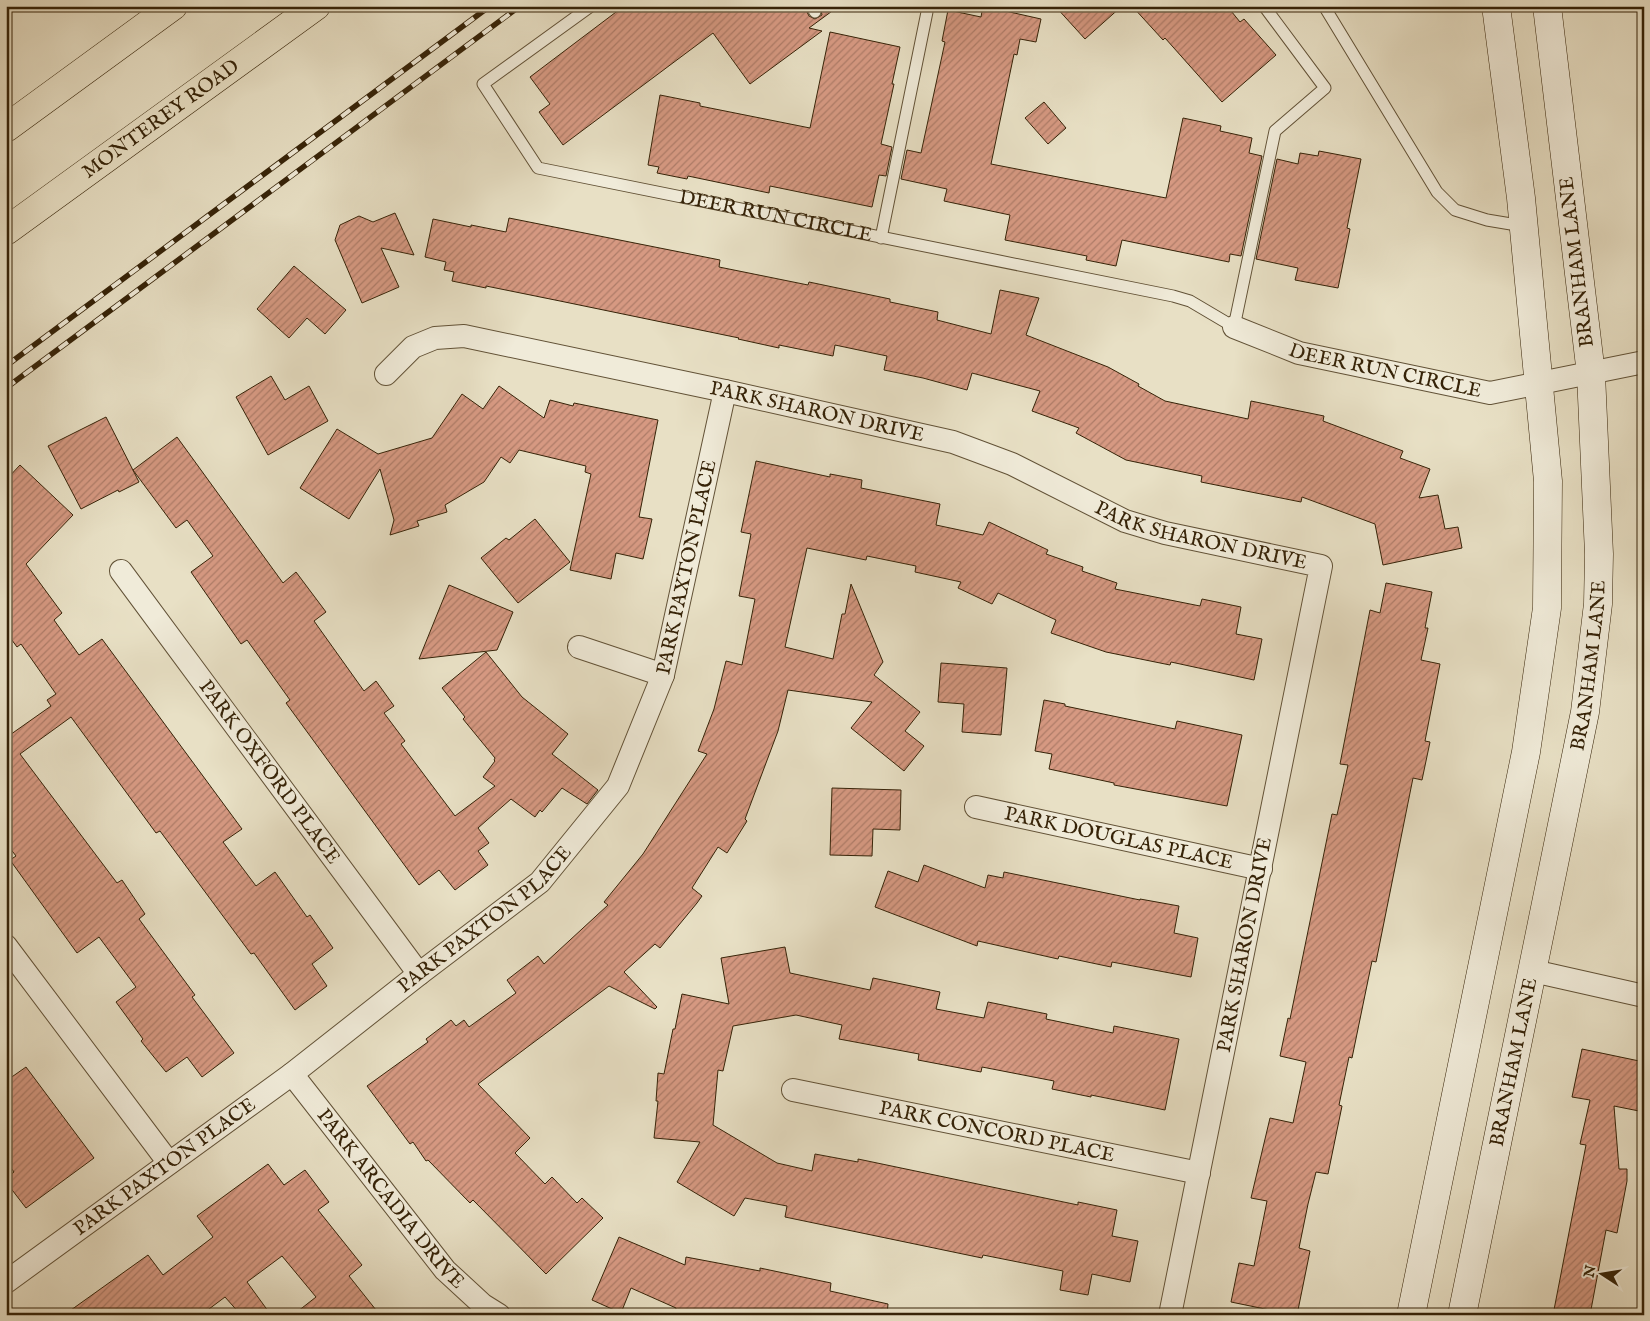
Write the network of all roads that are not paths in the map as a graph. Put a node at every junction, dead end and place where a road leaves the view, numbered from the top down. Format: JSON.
{"nodes":[{"id":1,"x":173,"y":6,"type":"edge"},
{"id":2,"x":316,"y":6,"type":"edge"},
{"id":3,"x":591,"y":6,"type":"edge"},
{"id":4,"x":1264,"y":6,"type":"edge"},
{"id":5,"x":1324,"y":6,"type":"edge"},
{"id":6,"x":1496,"y":6,"type":"edge"},
{"id":7,"x":1547,"y":6,"type":"edge"},
{"id":8,"x":927,"y":12,"type":"dead end"},
{"id":9,"x":6,"y":128,"type":"edge"},
{"id":10,"x":1523,"y":226,"type":"junction"},
{"id":11,"x":6,"y":231,"type":"edge"},
{"id":12,"x":882,"y":238,"type":"junction"},
{"id":13,"x":1234,"y":327,"type":"junction"},
{"id":14,"x":1644,"y":362,"type":"edge"},
{"id":15,"x":386,"y":374,"type":"dead end"},
{"id":16,"x":1591,"y":374,"type":"junction"},
{"id":17,"x":1540,"y":383,"type":"junction"},
{"id":18,"x":725,"y":391,"type":"junction"},
{"id":19,"x":120,"y":571,"type":"dead end"},
{"id":20,"x":579,"y":647,"type":"dead end"},
{"id":21,"x":664,"y":674,"type":"junction"},
{"id":22,"x":976,"y":807,"type":"dead end"},
{"id":23,"x":1260,"y":869,"type":"junction"},
{"id":24,"x":6,"y":946,"type":"edge"},
{"id":25,"x":1533,"y":971,"type":"junction"},
{"id":26,"x":419,"y":974,"type":"junction"},
{"id":27,"x":1644,"y":996,"type":"edge"},
{"id":28,"x":292,"y":1074,"type":"junction"},
{"id":29,"x":793,"y":1090,"type":"dead end"},
{"id":30,"x":168,"y":1163,"type":"junction"},
{"id":31,"x":1199,"y":1173,"type":"junction"},
{"id":32,"x":6,"y":1282,"type":"edge"},
{"id":33,"x":498,"y":1315,"type":"edge"},
{"id":34,"x":1170,"y":1315,"type":"edge"},
{"id":35,"x":1411,"y":1315,"type":"edge"},
{"id":36,"x":1462,"y":1315,"type":"edge"}],
"edges":[{"from":1,"to":9,"type":"main road"},
{"from":2,"to":11,"type":"main road","name":"MONTEREY ROAD"},
{"from":3,"to":12,"type":"lane","name":"DEER RUN CIRCLE"},
{"from":4,"to":13,"type":"lane"},
{"from":5,"to":10,"type":"lane"},
{"from":6,"to":10,"type":"main road"},
{"from":7,"to":16,"type":"main road","name":"BRANHAM LANE"},
{"from":8,"to":12,"type":"lane"},
{"from":10,"to":17,"type":"main road"},
{"from":12,"to":13,"type":"lane","name":"DEER RUN CIRCLE"},
{"from":13,"to":17,"type":"street","name":"DEER RUN CIRCLE"},
{"from":14,"to":16,"type":"street","name":"DEER RUN CIRCLE"},
{"from":15,"to":18,"type":"street","name":"PARK SHARON DRIVE"},
{"from":16,"to":17,"type":"street","name":"DEER RUN CIRCLE"},
{"from":16,"to":25,"type":"main road","name":"BRANHAM LANE"},
{"from":17,"to":35,"type":"main road"},
{"from":18,"to":21,"type":"street","name":"PARK PAXTON PLACE"},
{"from":18,"to":23,"type":"street","name":"PARK SHARON DRIVE"},
{"from":19,"to":26,"type":"street","name":"PARK OXFORD PLACE"},
{"from":20,"to":21,"type":"street"},
{"from":21,"to":26,"type":"street","name":"PARK PAXTON PLACE"},
{"from":22,"to":23,"type":"street","name":"PARK DOUGLAS PLACE"},
{"from":23,"to":31,"type":"street","name":"PARK SHARON DRIVE"},
{"from":24,"to":30,"type":"street"},
{"from":25,"to":27,"type":"street"},
{"from":25,"to":36,"type":"main road","name":"BRANHAM LANE"},
{"from":26,"to":28,"type":"street","name":"PARK PAXTON PLACE"},
{"from":28,"to":30,"type":"street","name":"PARK PAXTON PLACE"},
{"from":28,"to":33,"type":"street","name":"PARK ARCADIA DRIVE"},
{"from":29,"to":31,"type":"street","name":"PARK CONCORD PLACE"},
{"from":30,"to":32,"type":"street","name":"PARK PAXTON PLACE"},
{"from":31,"to":34,"type":"street","name":"PARK SHARON DRIVE"}]}
